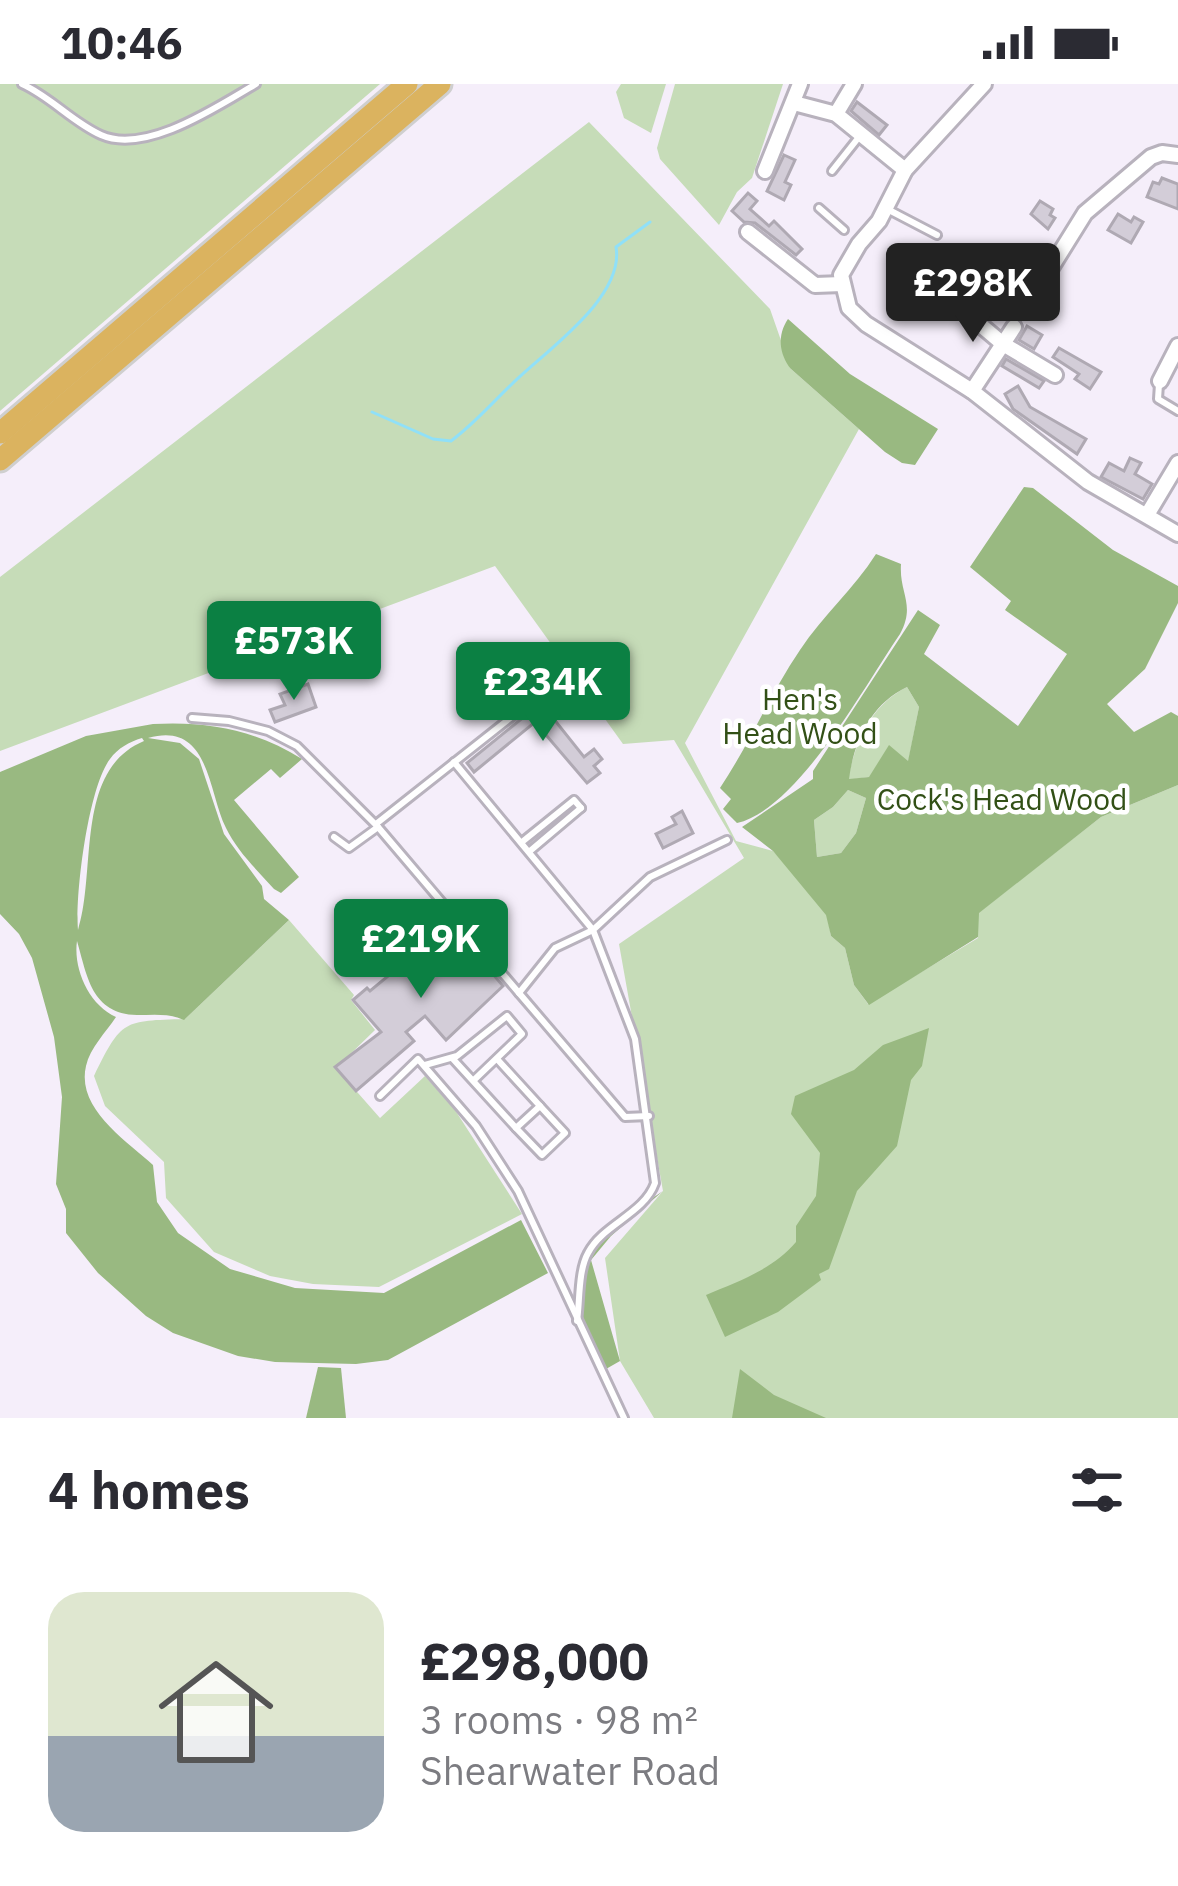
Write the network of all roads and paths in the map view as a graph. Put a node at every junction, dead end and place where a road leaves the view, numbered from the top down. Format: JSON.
{"nodes":[{"id":1,"x":22,"y":84,"type":"edge"},
{"id":2,"x":256,"y":84,"type":"edge"},
{"id":3,"x":407,"y":84,"type":"edge"},
{"id":4,"x":440,"y":84,"type":"edge"},
{"id":5,"x":800,"y":84,"type":"edge"},
{"id":6,"x":854,"y":84,"type":"edge"},
{"id":7,"x":984,"y":84,"type":"edge"},
{"id":8,"x":794,"y":103,"type":"junction"},
{"id":9,"x":836,"y":114,"type":"junction"},
{"id":10,"x":861,"y":134,"type":"junction"},
{"id":11,"x":1178,"y":155,"type":"edge"},
{"id":12,"x":905,"y":170,"type":"junction"},
{"id":13,"x":765,"y":171,"type":"dead end"},
{"id":14,"x":832,"y":171,"type":"dead end"},
{"id":15,"x":819,"y":208,"type":"dead end"},
{"id":16,"x":886,"y":208,"type":"junction"},
{"id":17,"x":748,"y":232,"type":"dead end"},
{"id":18,"x":937,"y":235,"type":"dead end"},
{"id":19,"x":851,"y":236,"type":"junction"},
{"id":20,"x":842,"y":284,"type":"junction"},
{"id":21,"x":1034,"y":295,"type":"dead end"},
{"id":22,"x":950,"y":299,"type":"dead end"},
{"id":23,"x":1014,"y":327,"type":"dead end"},
{"id":24,"x":1003,"y":344,"type":"junction"},
{"id":25,"x":1178,"y":346,"type":"edge"},
{"id":26,"x":1055,"y":375,"type":"dead end"},
{"id":27,"x":1160,"y":381,"type":"joint"},
{"id":28,"x":972,"y":391,"type":"junction"},
{"id":29,"x":1178,"y":411,"type":"edge"},
{"id":30,"x":0,"y":433,"type":"edge"},
{"id":31,"x":0,"y":460,"type":"edge"},
{"id":32,"x":1178,"y":463,"type":"edge"},
{"id":33,"x":1147,"y":515,"type":"junction"},
{"id":34,"x":1178,"y":532,"type":"edge"},
{"id":35,"x":547,"y":689,"type":"dead end"},
{"id":36,"x":506,"y":691,"type":"dead end"},
{"id":37,"x":520,"y":710,"type":"junction"},
{"id":38,"x":192,"y":718,"type":"dead end"},
{"id":39,"x":454,"y":762,"type":"junction"},
{"id":40,"x":377,"y":826,"type":"junction"},
{"id":41,"x":334,"y":837,"type":"dead end"},
{"id":42,"x":727,"y":840,"type":"dead end"},
{"id":43,"x":522,"y":842,"type":"junction"},
{"id":44,"x":530,"y":851,"type":"junction"},
{"id":45,"x":593,"y":930,"type":"junction"},
{"id":46,"x":519,"y":993,"type":"junction"},
{"id":47,"x":497,"y":1058,"type":"junction"},
{"id":48,"x":452,"y":1059,"type":"junction"},
{"id":49,"x":425,"y":1065,"type":"junction"},
{"id":50,"x":473,"y":1081,"type":"junction"},
{"id":51,"x":380,"y":1096,"type":"dead end"},
{"id":52,"x":540,"y":1106,"type":"junction"},
{"id":53,"x":649,"y":1116,"type":"junction"},
{"id":54,"x":516,"y":1127,"type":"junction"},
{"id":55,"x":578,"y":1321,"type":"junction"},
{"id":56,"x":624,"y":1418,"type":"edge"}],
"edges":[{"from":1,"to":2,"type":"lane"},
{"from":3,"to":30,"type":"highway"},
{"from":4,"to":31,"type":"highway"},
{"from":5,"to":8,"type":"street"},
{"from":6,"to":9,"type":"street"},
{"from":7,"to":12,"type":"street"},
{"from":8,"to":9,"type":"street"},
{"from":8,"to":13,"type":"street"},
{"from":9,"to":10,"type":"street"},
{"from":10,"to":12,"type":"street"},
{"from":10,"to":14,"type":"lane"},
{"from":11,"to":21,"type":"street"},
{"from":12,"to":16,"type":"street"},
{"from":15,"to":19,"type":"lane"},
{"from":16,"to":18,"type":"lane"},
{"from":16,"to":19,"type":"street"},
{"from":17,"to":20,"type":"street"},
{"from":19,"to":20,"type":"street"},
{"from":20,"to":28,"type":"street"},
{"from":22,"to":24,"type":"street"},
{"from":23,"to":24,"type":"street"},
{"from":24,"to":26,"type":"street"},
{"from":24,"to":28,"type":"street"},
{"from":25,"to":27,"type":"street"},
{"from":27,"to":29,"type":"lane"},
{"from":28,"to":33,"type":"street"},
{"from":32,"to":33,"type":"street"},
{"from":33,"to":34,"type":"street"},
{"from":35,"to":37,"type":"lane"},
{"from":36,"to":37,"type":"lane"},
{"from":37,"to":39,"type":"lane"},
{"from":38,"to":40,"type":"lane"},
{"from":39,"to":40,"type":"lane"},
{"from":39,"to":43,"type":"lane"},
{"from":40,"to":41,"type":"lane"},
{"from":40,"to":46,"type":"lane"},
{"from":42,"to":45,"type":"lane"},
{"from":43,"to":44,"type":"lane"},
{"from":43,"to":44,"type":"lane"},
{"from":44,"to":45,"type":"lane"},
{"from":45,"to":46,"type":"lane"},
{"from":45,"to":53,"type":"lane"},
{"from":46,"to":53,"type":"lane"},
{"from":47,"to":48,"type":"lane"},
{"from":47,"to":50,"type":"lane"},
{"from":47,"to":52,"type":"lane"},
{"from":48,"to":49,"type":"lane"},
{"from":48,"to":50,"type":"lane"},
{"from":49,"to":51,"type":"lane"},
{"from":49,"to":55,"type":"lane"},
{"from":50,"to":54,"type":"lane"},
{"from":52,"to":54,"type":"lane"},
{"from":52,"to":54,"type":"lane"},
{"from":53,"to":55,"type":"lane"},
{"from":55,"to":56,"type":"lane"}]}
